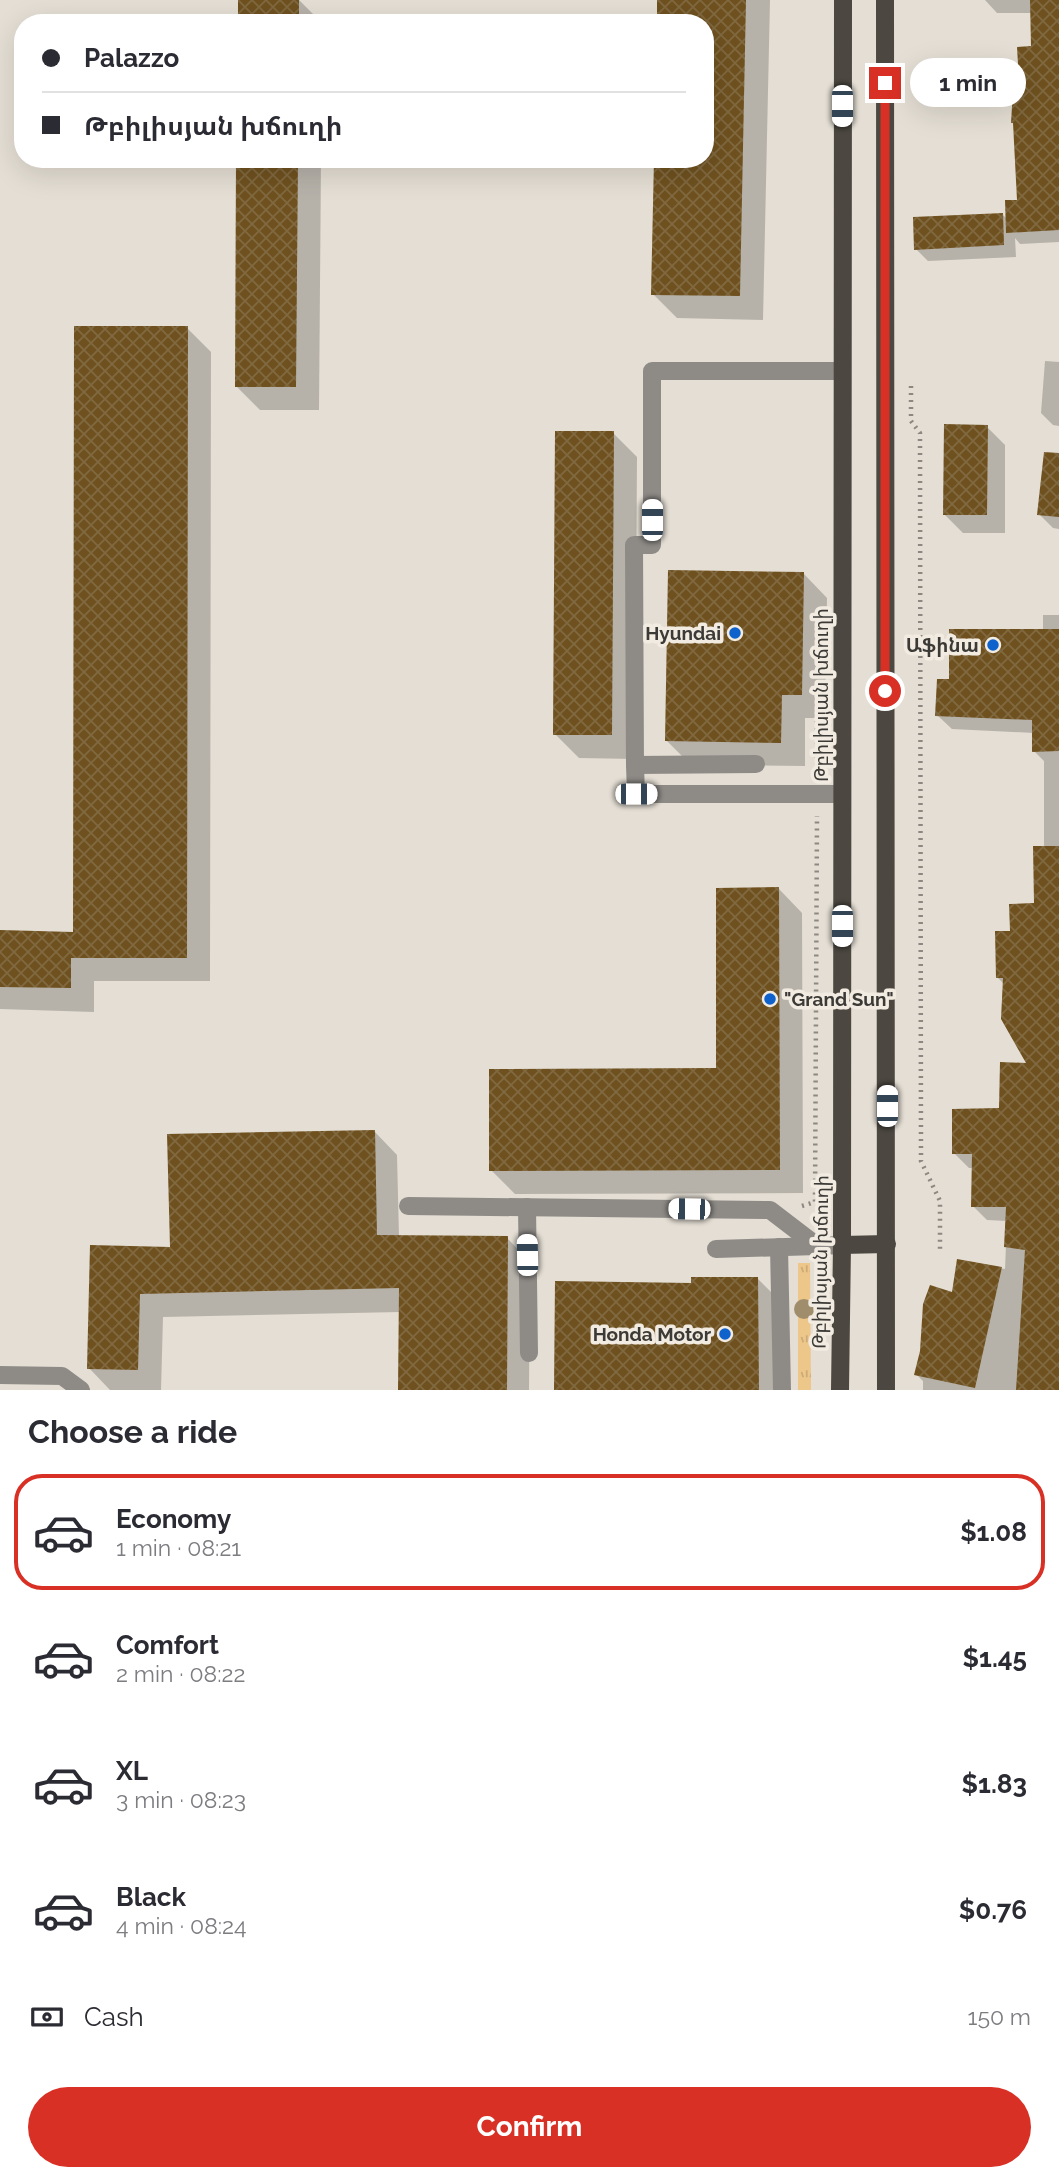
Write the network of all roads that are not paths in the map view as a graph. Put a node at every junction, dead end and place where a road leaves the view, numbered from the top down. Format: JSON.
{"nodes":[{"id":1,"x":843,"y":0,"type":"edge"},
{"id":2,"x":885,"y":0,"type":"edge"},
{"id":3,"x":842,"y":372,"type":"junction"},
{"id":4,"x":756,"y":764,"type":"dead end"},
{"id":5,"x":635,"y":765,"type":"junction"},
{"id":6,"x":842,"y":794,"type":"junction"},
{"id":7,"x":408,"y":1206,"type":"dead end"},
{"id":8,"x":527,"y":1207,"type":"junction"},
{"id":9,"x":887,"y":1244,"type":"junction"},
{"id":10,"x":842,"y":1245,"type":"junction"},
{"id":11,"x":817,"y":1246,"type":"junction"},
{"id":12,"x":779,"y":1248,"type":"junction"},
{"id":13,"x":716,"y":1249,"type":"dead end"},
{"id":14,"x":530,"y":1353,"type":"dead end"},
{"id":15,"x":0,"y":1375,"type":"edge"},
{"id":16,"x":81,"y":1390,"type":"edge"},
{"id":17,"x":782,"y":1390,"type":"edge"},
{"id":18,"x":840,"y":1390,"type":"edge"},
{"id":19,"x":886,"y":1390,"type":"edge"}],
"edges":[{"from":1,"to":3,"type":"main road","name":"Թբիլիսյան խճուղի"},
{"from":2,"to":9,"type":"main road"},
{"from":3,"to":5,"type":"lane"},
{"from":3,"to":6,"type":"main road","name":"Թբիլիսյան խճուղի"},
{"from":4,"to":5,"type":"lane"},
{"from":5,"to":6,"type":"lane"},
{"from":6,"to":10,"type":"main road","name":"Թբիլիսյան խճուղի"},
{"from":7,"to":8,"type":"lane"},
{"from":8,"to":11,"type":"lane"},
{"from":8,"to":14,"type":"lane"},
{"from":9,"to":10,"type":"main road"},
{"from":9,"to":19,"type":"main road"},
{"from":10,"to":11,"type":"lane"},
{"from":10,"to":18,"type":"main road","name":"Թբիլիսյան խճուղի"},
{"from":11,"to":12,"type":"lane"},
{"from":12,"to":13,"type":"lane"},
{"from":12,"to":17,"type":"lane"},
{"from":15,"to":16,"type":"lane"}]}
